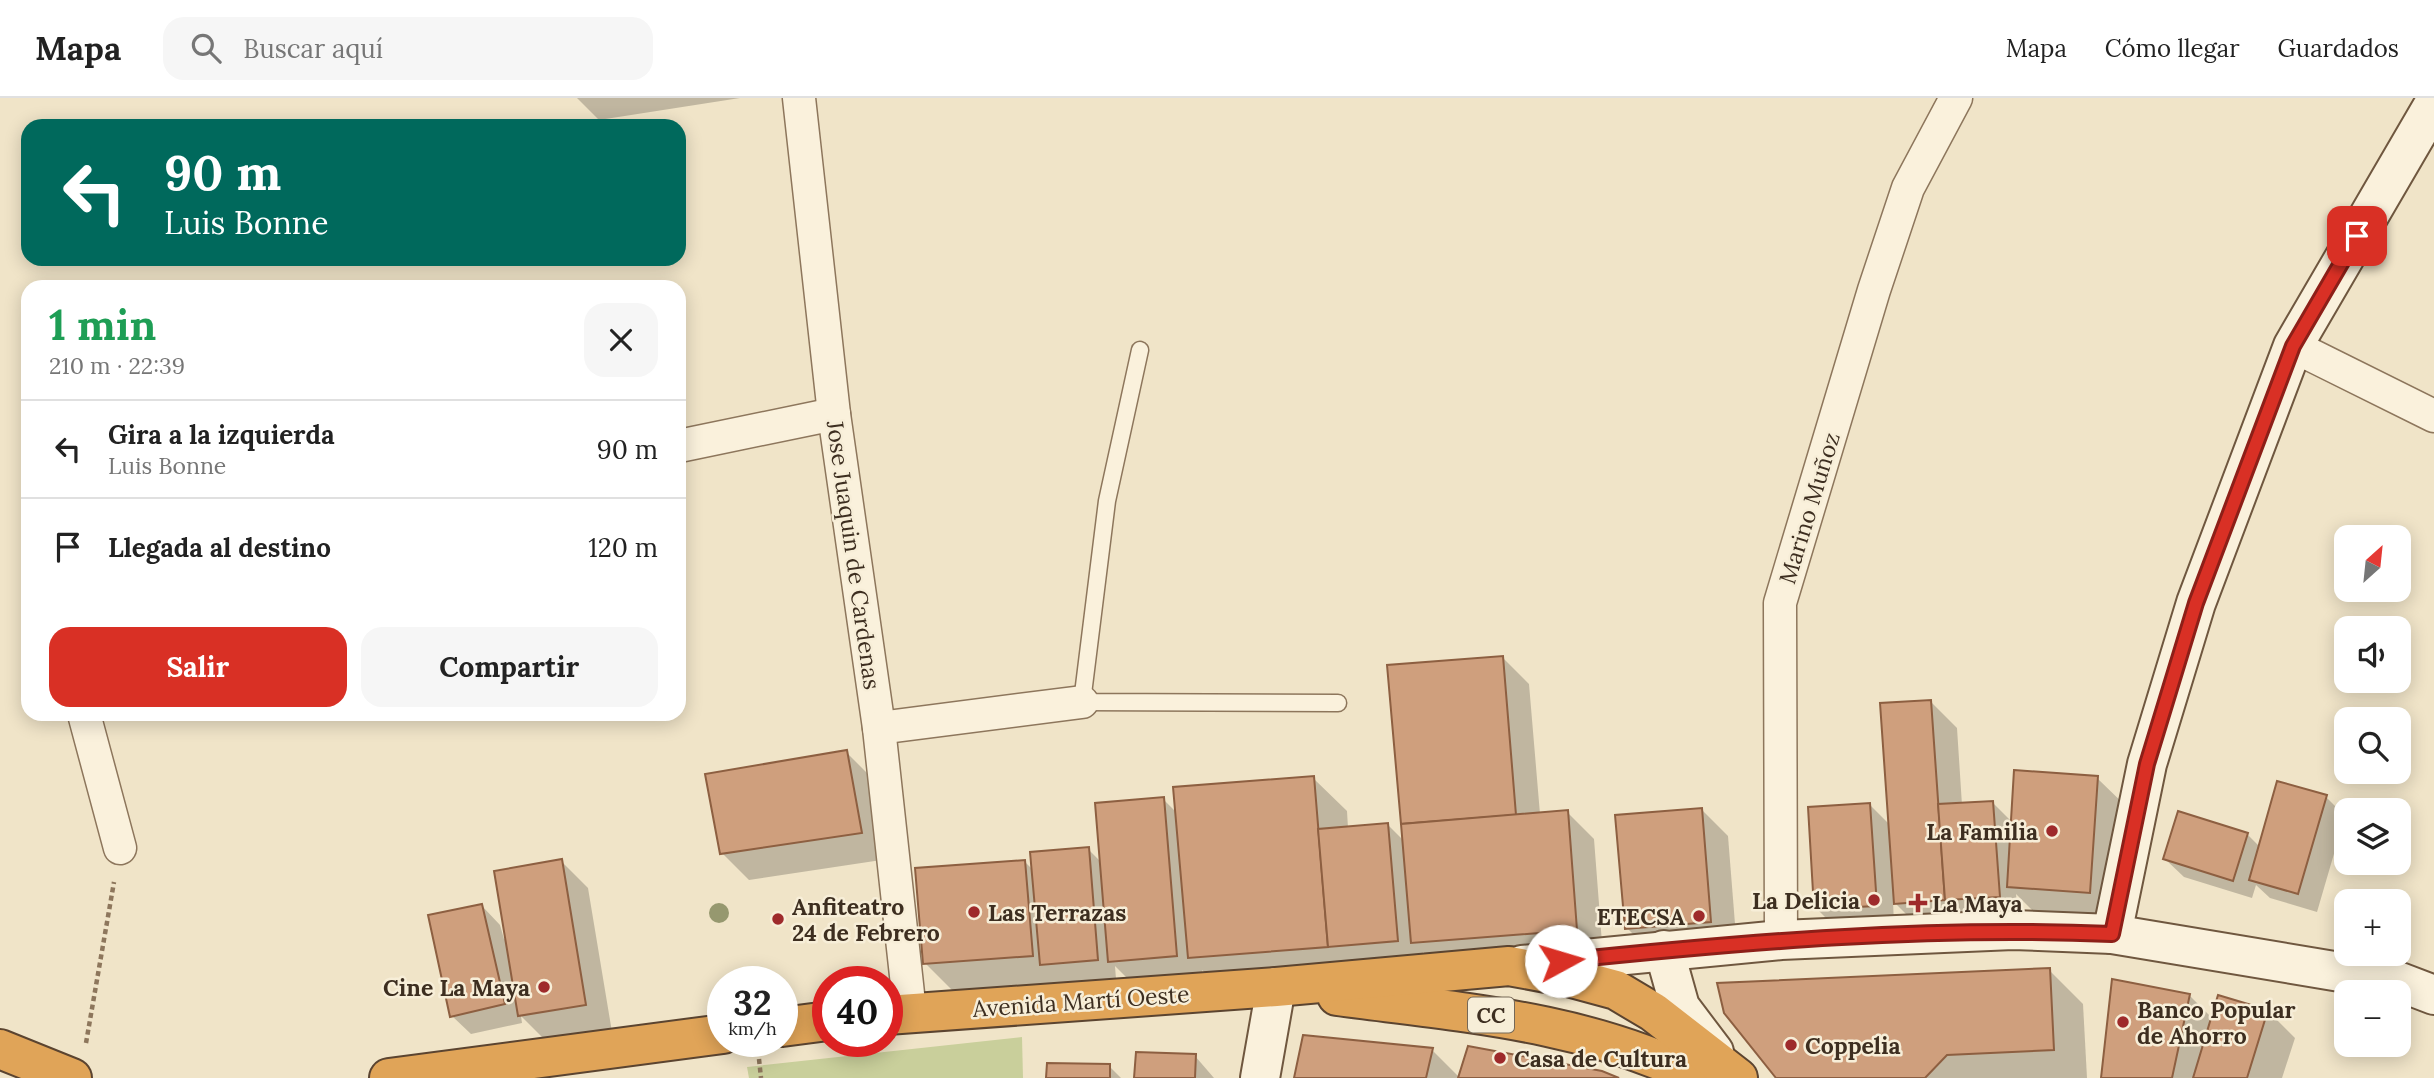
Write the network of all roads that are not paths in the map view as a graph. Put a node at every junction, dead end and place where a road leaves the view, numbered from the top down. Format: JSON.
{"nodes":[{"id":1,"x":799,"y":98,"type":"edge"},
{"id":2,"x":1956,"y":98,"type":"edge"},
{"id":3,"x":2434,"y":104,"type":"edge"},
{"id":4,"x":2293,"y":346,"type":"junction"},
{"id":5,"x":1140,"y":350,"type":"dead end"},
{"id":6,"x":834,"y":414,"type":"junction"},
{"id":7,"x":2434,"y":416,"type":"edge"},
{"id":8,"x":686,"y":445,"type":"edge"},
{"id":9,"x":1082,"y":702,"type":"junction"},
{"id":10,"x":1338,"y":703,"type":"dead end"},
{"id":11,"x":86,"y":721,"type":"edge"},
{"id":12,"x":879,"y":728,"type":"junction"},
{"id":13,"x":120,"y":848,"type":"road end"},
{"id":14,"x":2112,"y":934,"type":"junction"},
{"id":15,"x":1781,"y":940,"type":"junction"},
{"id":16,"x":1664,"y":950,"type":"junction"},
{"id":17,"x":895,"y":966,"type":"edge"},
{"id":18,"x":1509,"y":966,"type":"junction"},
{"id":19,"x":1276,"y":987,"type":"junction"},
{"id":20,"x":2434,"y":995,"type":"edge"},
{"id":21,"x":903,"y":1013,"type":"edge"},
{"id":22,"x":707,"y":1036,"type":"edge"},
{"id":23,"x":4,"y":1060,"type":"edge"},
{"id":24,"x":78,"y":1064,"type":"edge"},
{"id":25,"x":1721,"y":1075,"type":"edge"},
{"id":26,"x":389,"y":1078,"type":"edge"},
{"id":27,"x":1260,"y":1078,"type":"edge"}],
"edges":[{"from":1,"to":6,"type":"street","name":"Jose Juaquin de Cardenas"},
{"from":2,"to":15,"type":"street","name":"Marino Muñoz"},
{"from":3,"to":4,"type":"street"},
{"from":4,"to":7,"type":"street"},
{"from":4,"to":14,"type":"street"},
{"from":5,"to":9,"type":"lane"},
{"from":6,"to":8,"type":"street"},
{"from":6,"to":12,"type":"street","name":"Jose Juaquin de Cardenas"},
{"from":9,"to":10,"type":"lane"},
{"from":9,"to":12,"type":"street"},
{"from":11,"to":13,"type":"street"},
{"from":12,"to":17,"type":"street","name":"Jose Juaquin de Cardenas"},
{"from":14,"to":15,"type":"street"},
{"from":14,"to":20,"type":"street"},
{"from":15,"to":16,"type":"street"},
{"from":16,"to":18,"type":"street"},
{"from":16,"to":25,"type":"street"},
{"from":18,"to":19,"type":"highway","name":"Avenida Martí Oeste","number":"CC"},
{"from":18,"to":25,"type":"highway","number":"CC"},
{"from":19,"to":21,"type":"highway","name":"Avenida Martí Oeste","number":"CC"},
{"from":19,"to":25,"type":"highway","name":"Avenida Martí Oeste","number":"CC"},
{"from":19,"to":27,"type":"street"},
{"from":22,"to":26,"type":"highway"},
{"from":23,"to":24,"type":"highway"}]}
